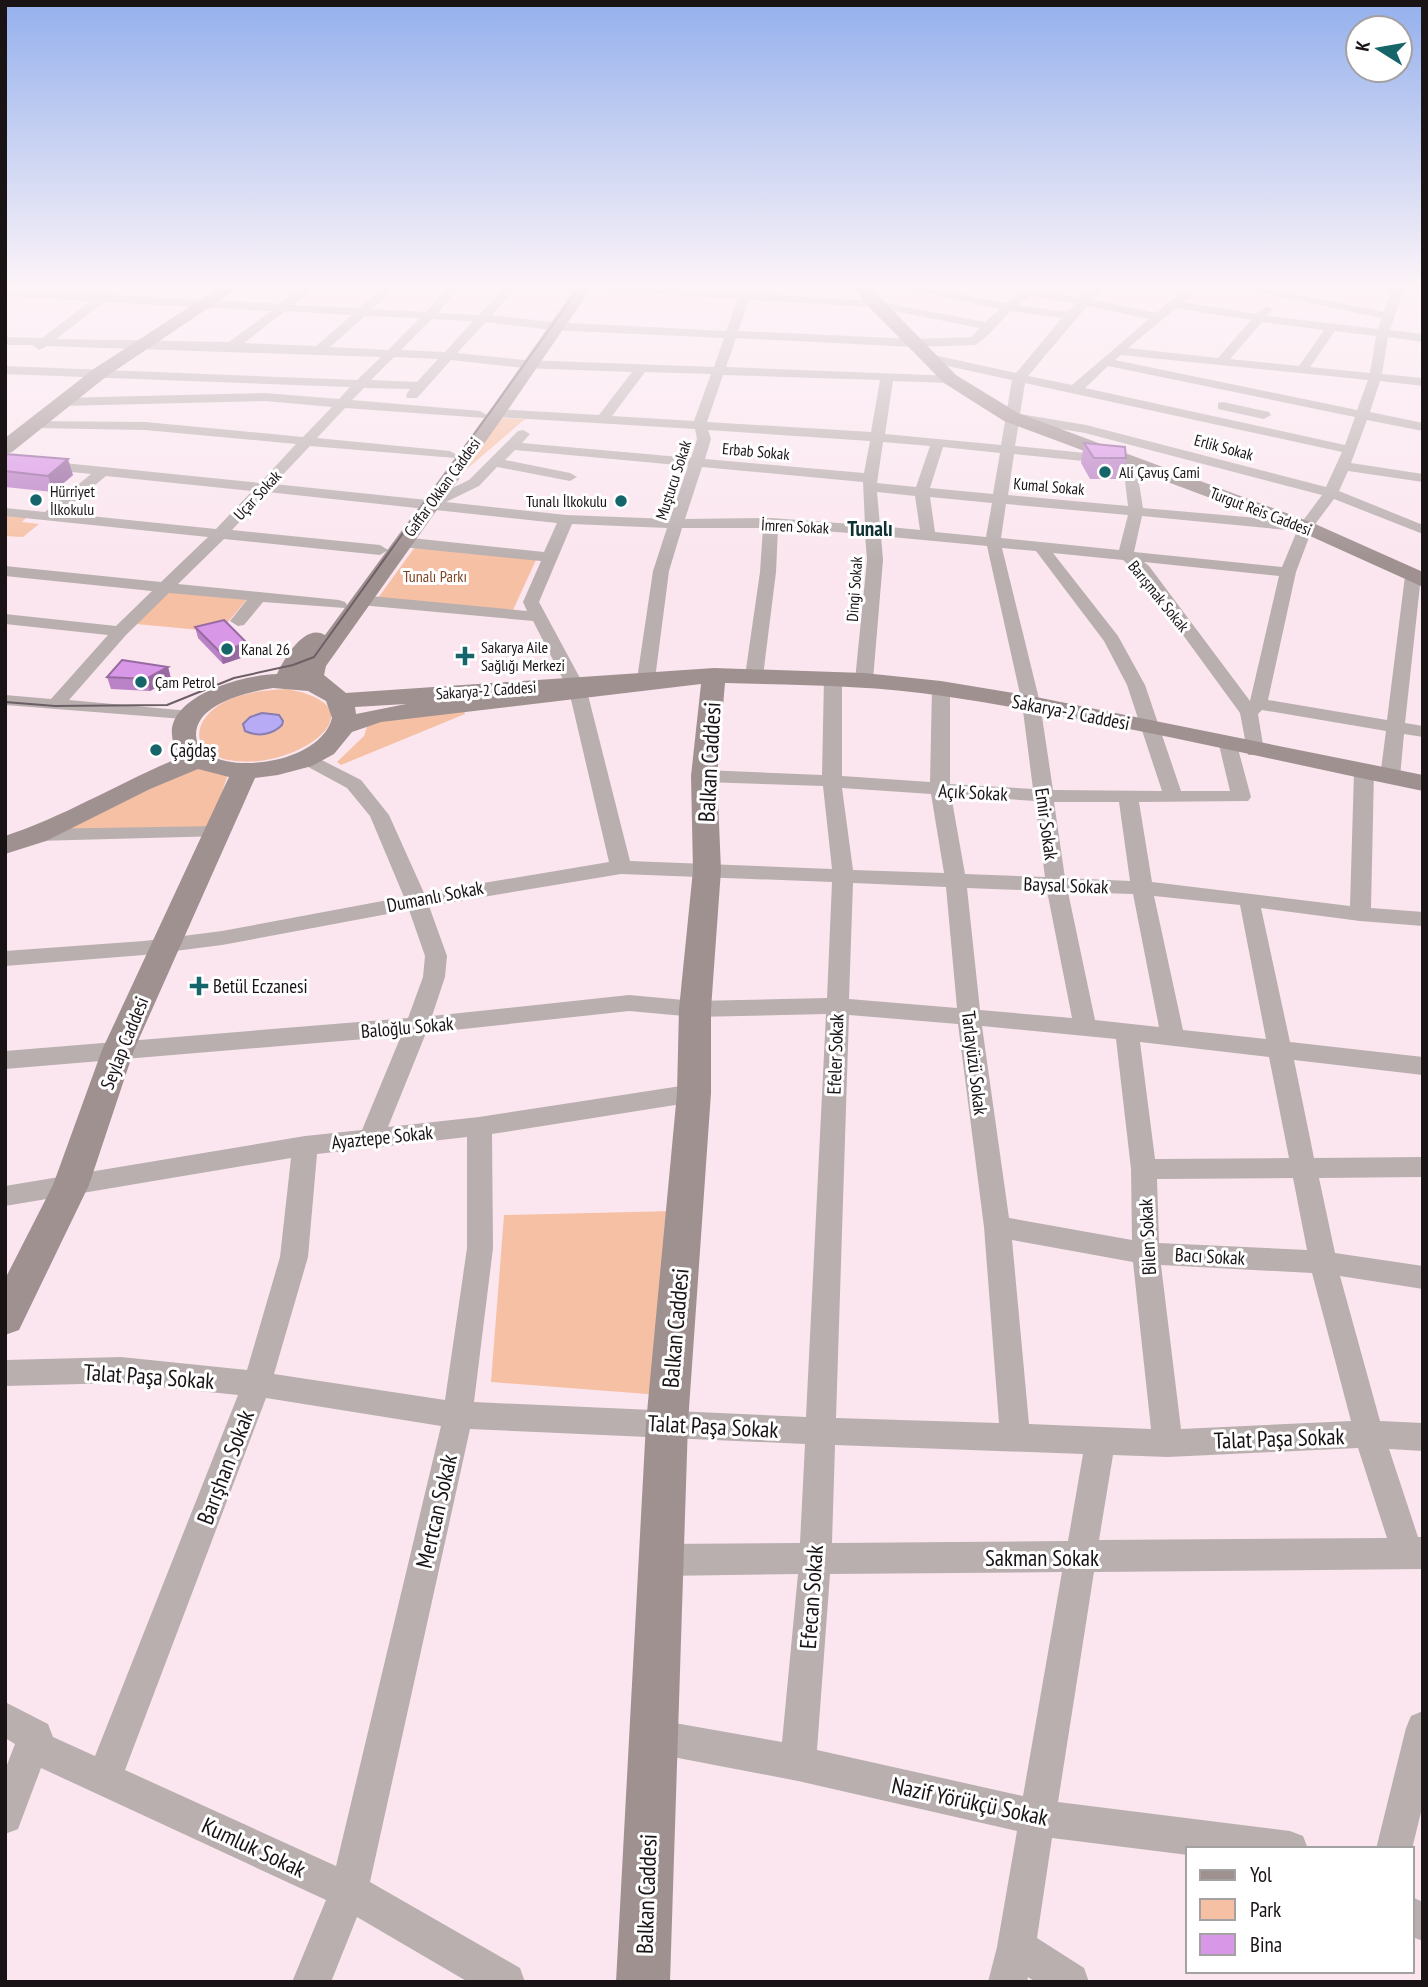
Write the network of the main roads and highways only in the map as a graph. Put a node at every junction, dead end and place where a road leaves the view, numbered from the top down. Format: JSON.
{"nodes":[{"id":1,"x":95,"y":377,"type":"edge"},
{"id":2,"x":516,"y":377,"type":"edge"},
{"id":3,"x":948,"y":377,"type":"edge"},
{"id":4,"x":489,"y":414,"type":"junction"},
{"id":5,"x":5,"y":448,"type":"edge"},
{"id":6,"x":421,"y":505,"type":"junction"},
{"id":7,"x":1418,"y":578,"type":"edge"},
{"id":8,"x":714,"y":675,"type":"junction"},
{"id":9,"x":286,"y":681,"type":"junction"},
{"id":10,"x":576,"y":687,"type":"junction"},
{"id":11,"x":337,"y":705,"type":"junction"},
{"id":12,"x":198,"y":760,"type":"junction"},
{"id":13,"x":246,"y":771,"type":"junction"},
{"id":14,"x":1423,"y":783,"type":"edge"},
{"id":15,"x":5,"y":845,"type":"edge"},
{"id":16,"x":5,"y":1318,"type":"edge"},
{"id":17,"x":643,"y":1982,"type":"edge"}],
"edges":[{"from":1,"to":5,"type":"main road"},
{"from":2,"to":4,"type":"main road","name":"Gaffar Okkan Caddesi"},
{"from":3,"to":7,"type":"main road","name":"Turgut Reis Caddesi"},
{"from":4,"to":6,"type":"main road","name":"Gaffar Okkan Caddesi"},
{"from":4,"to":6,"type":"main road","name":"Gaffar Okkan Caddesi"},
{"from":6,"to":9,"type":"main road","name":"Gaffar Okkan Caddesi"},
{"from":6,"to":11,"type":"main road","name":"Gaffar Okkan Caddesi"},
{"from":8,"to":10,"type":"main road","name":"Sakarya-2 Caddesi"},
{"from":8,"to":10,"type":"main road","name":"Sakarya-2 Caddesi"},
{"from":8,"to":14,"type":"main road","name":"Sakarya-2 Caddesi"},
{"from":8,"to":17,"type":"main road","name":"Balkan Caddesi"},
{"from":9,"to":11,"type":"main road"},
{"from":9,"to":12,"type":"main road"},
{"from":10,"to":11,"type":"main road"},
{"from":11,"to":13,"type":"main road"},
{"from":12,"to":13,"type":"main road"},
{"from":12,"to":15,"type":"main road"},
{"from":13,"to":16,"type":"main road","name":"Seylap Caddesi"}]}
